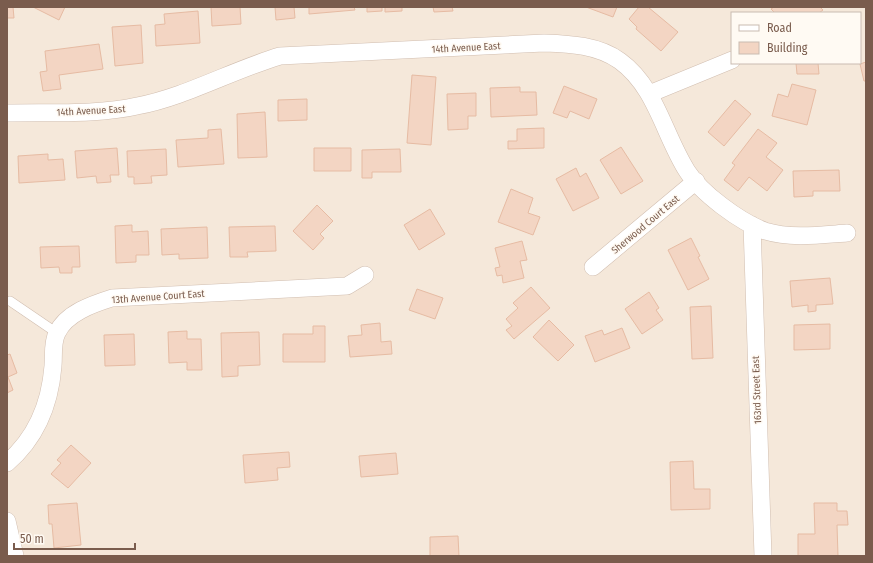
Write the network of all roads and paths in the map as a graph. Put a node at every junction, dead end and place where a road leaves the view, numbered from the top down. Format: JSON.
{"nodes":[{"id":1,"x":731,"y":60,"type":"edge"},
{"id":2,"x":649,"y":94,"type":"junction"},
{"id":3,"x":7,"y":113,"type":"edge"},
{"id":4,"x":696,"y":181,"type":"junction"},
{"id":5,"x":752,"y":225,"type":"junction"},
{"id":6,"x":847,"y":233,"type":"dead end"},
{"id":7,"x":594,"y":267,"type":"dead end"},
{"id":8,"x":364,"y":275,"type":"dead end"},
{"id":9,"x":10,"y":301,"type":"dead end"},
{"id":10,"x":57,"y":333,"type":"junction"},
{"id":11,"x":7,"y":463,"type":"edge"},
{"id":12,"x":7,"y":521,"type":"edge"},
{"id":13,"x":15,"y":556,"type":"edge"},
{"id":14,"x":762,"y":556,"type":"edge"}],
"edges":[{"from":1,"to":2,"type":"street"},
{"from":2,"to":3,"type":"street","name":"14th Avenue East"},
{"from":2,"to":4,"type":"street","name":"14th Avenue East"},
{"from":4,"to":5,"type":"street","name":"14th Avenue East"},
{"from":4,"to":7,"type":"street","name":"Sherwood Court East"},
{"from":5,"to":6,"type":"street","name":"14th Avenue East"},
{"from":5,"to":14,"type":"street","name":"163rd Street East"},
{"from":8,"to":10,"type":"street","name":"13th Avenue Court East"},
{"from":9,"to":10,"type":"lane"},
{"from":10,"to":11,"type":"street","name":"13th Avenue Court East"},
{"from":12,"to":13,"type":"street"}]}
